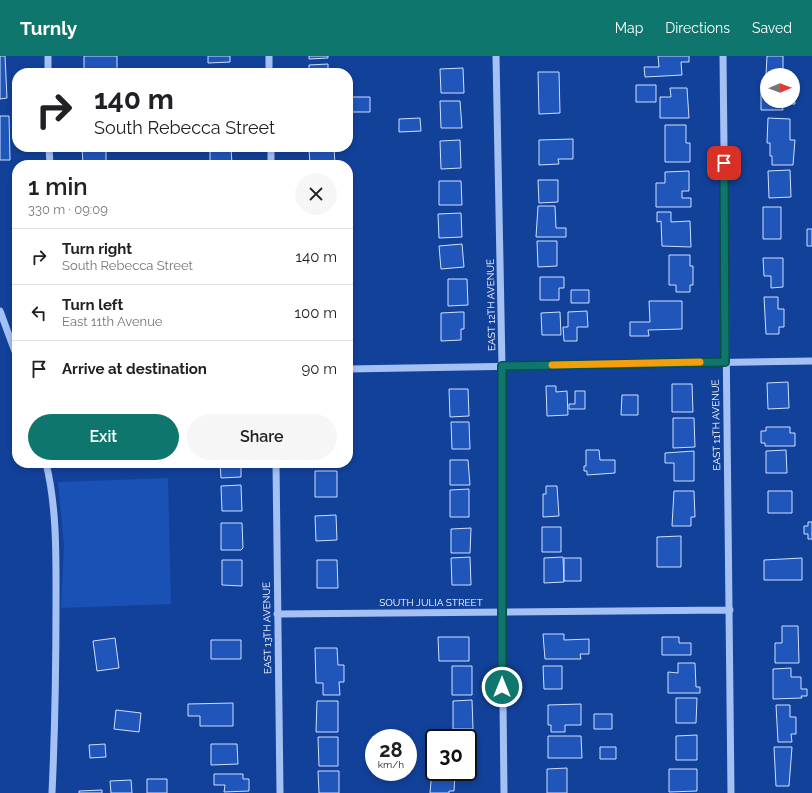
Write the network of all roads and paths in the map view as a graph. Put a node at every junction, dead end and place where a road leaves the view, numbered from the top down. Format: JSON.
{"nodes":[{"id":1,"x":48,"y":56,"type":"edge"},
{"id":2,"x":269,"y":56,"type":"edge"},
{"id":3,"x":496,"y":56,"type":"edge"},
{"id":4,"x":723,"y":56,"type":"edge"},
{"id":5,"x":48,"y":68,"type":"edge"},
{"id":6,"x":269,"y":68,"type":"edge"},
{"id":7,"x":0,"y":313,"type":"edge"},
{"id":8,"x":12,"y":343,"type":"edge"},
{"id":9,"x":812,"y":361,"type":"edge"},
{"id":10,"x":725,"y":362,"type":"junction"},
{"id":11,"x":502,"y":366,"type":"junction"},
{"id":12,"x":353,"y":369,"type":"edge"},
{"id":13,"x":47,"y":468,"type":"edge"},
{"id":14,"x":276,"y":468,"type":"edge"},
{"id":15,"x":730,"y":610,"type":"junction"},
{"id":16,"x":502,"y":612,"type":"junction"},
{"id":17,"x":277,"y":614,"type":"junction"},
{"id":18,"x":52,"y":793,"type":"edge"},
{"id":19,"x":280,"y":793,"type":"edge"},
{"id":20,"x":504,"y":793,"type":"edge"},
{"id":21,"x":731,"y":793,"type":"edge"}],
"edges":[{"from":1,"to":5,"type":"street"},
{"from":2,"to":6,"type":"street"},
{"from":3,"to":11,"type":"street","name":"EAST 12TH AVENUE"},
{"from":4,"to":10,"type":"street","name":"EAST 11TH AVENUE"},
{"from":7,"to":8,"type":"street"},
{"from":9,"to":10,"type":"street"},
{"from":10,"to":11,"type":"street"},
{"from":10,"to":15,"type":"street","name":"EAST 11TH AVENUE"},
{"from":11,"to":12,"type":"street"},
{"from":11,"to":16,"type":"street","name":"EAST 12TH AVENUE"},
{"from":13,"to":18,"type":"street"},
{"from":14,"to":17,"type":"street","name":"EAST 13TH AVENUE"},
{"from":15,"to":16,"type":"street","name":"SOUTH JULIA STREET"},
{"from":15,"to":21,"type":"street","name":"EAST 11TH AVENUE"},
{"from":16,"to":17,"type":"street","name":"SOUTH JULIA STREET"},
{"from":16,"to":20,"type":"street","name":"EAST 12TH AVENUE"},
{"from":17,"to":19,"type":"street","name":"EAST 13TH AVENUE"}]}
